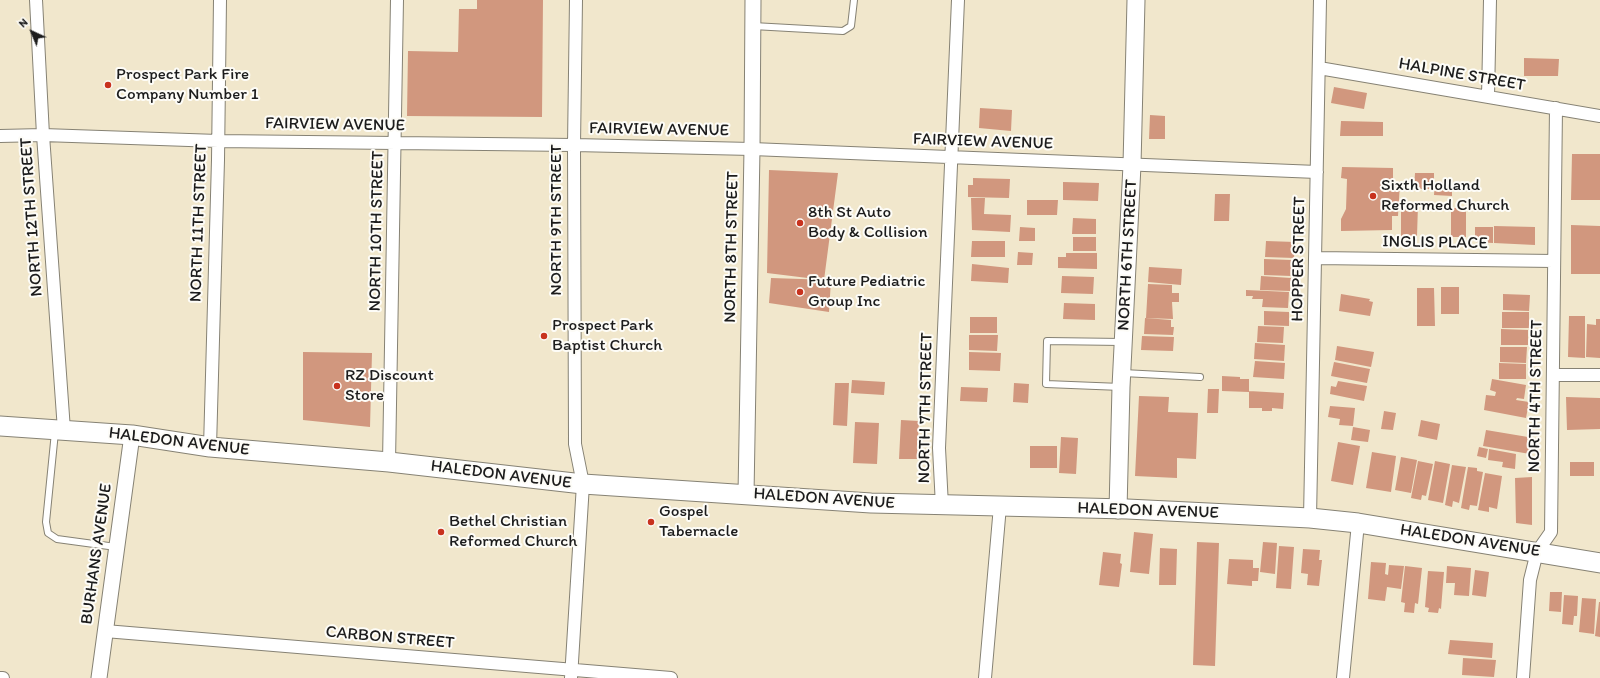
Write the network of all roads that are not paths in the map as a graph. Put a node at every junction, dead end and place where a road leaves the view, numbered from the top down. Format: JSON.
{"nodes":[{"id":1,"x":36,"y":0,"type":"edge"},
{"id":2,"x":220,"y":0,"type":"edge"},
{"id":3,"x":397,"y":0,"type":"edge"},
{"id":4,"x":576,"y":0,"type":"edge"},
{"id":5,"x":753,"y":0,"type":"edge"},
{"id":6,"x":854,"y":0,"type":"edge"},
{"id":7,"x":958,"y":0,"type":"edge"},
{"id":8,"x":1136,"y":0,"type":"edge"},
{"id":9,"x":1320,"y":0,"type":"edge"},
{"id":10,"x":1490,"y":0,"type":"edge"},
{"id":11,"x":753,"y":26,"type":"junction"},
{"id":12,"x":1319,"y":68,"type":"junction"},
{"id":13,"x":1488,"y":97,"type":"junction"},
{"id":14,"x":1556,"y":108,"type":"junction"},
{"id":15,"x":1600,"y":116,"type":"edge"},
{"id":16,"x":43,"y":135,"type":"junction"},
{"id":17,"x":0,"y":136,"type":"edge"},
{"id":18,"x":218,"y":141,"type":"junction"},
{"id":19,"x":395,"y":143,"type":"junction"},
{"id":20,"x":574,"y":145,"type":"junction"},
{"id":21,"x":752,"y":149,"type":"junction"},
{"id":22,"x":952,"y":157,"type":"junction"},
{"id":23,"x":1132,"y":165,"type":"junction"},
{"id":24,"x":1317,"y":172,"type":"junction"},
{"id":25,"x":1316,"y":258,"type":"junction"},
{"id":26,"x":1554,"y":261,"type":"junction"},
{"id":27,"x":1123,"y":342,"type":"junction"},
{"id":28,"x":1553,"y":375,"type":"junction"},
{"id":29,"x":1200,"y":376,"type":"dead end"},
{"id":30,"x":1600,"y":376,"type":"edge"},
{"id":31,"x":1121,"y":380,"type":"junction"},
{"id":32,"x":0,"y":426,"type":"edge"},
{"id":33,"x":60,"y":430,"type":"junction"},
{"id":34,"x":132,"y":435,"type":"junction"},
{"id":35,"x":210,"y":447,"type":"junction"},
{"id":36,"x":389,"y":462,"type":"junction"},
{"id":37,"x":583,"y":484,"type":"junction"},
{"id":38,"x":746,"y":494,"type":"junction"},
{"id":39,"x":942,"y":506,"type":"junction"},
{"id":40,"x":1000,"y":506,"type":"junction"},
{"id":41,"x":1118,"y":510,"type":"junction"},
{"id":42,"x":1310,"y":518,"type":"junction"},
{"id":43,"x":1358,"y":523,"type":"junction"},
{"id":44,"x":117,"y":548,"type":"junction"},
{"id":45,"x":1537,"y":552,"type":"junction"},
{"id":46,"x":1600,"y":563,"type":"edge"},
{"id":47,"x":105,"y":632,"type":"junction"},
{"id":48,"x":571,"y":674,"type":"edge"},
{"id":49,"x":99,"y":678,"type":"edge"},
{"id":50,"x":671,"y":678,"type":"edge"},
{"id":51,"x":985,"y":678,"type":"edge"},
{"id":52,"x":1343,"y":678,"type":"edge"},
{"id":53,"x":1523,"y":678,"type":"edge"}],
"edges":[{"from":1,"to":16,"type":"street","name":"NORTH 12TH STREET"},
{"from":2,"to":18,"type":"street","name":"NORTH 11TH STREET"},
{"from":3,"to":19,"type":"street","name":"NORTH 10TH STREET"},
{"from":4,"to":20,"type":"street","name":"NORTH 9TH STREET"},
{"from":5,"to":11,"type":"street","name":"NORTH 8TH STREET"},
{"from":6,"to":11,"type":"lane"},
{"from":7,"to":22,"type":"street","name":"NORTH 7TH STREET"},
{"from":8,"to":23,"type":"main road","name":"NORTH 6TH STREET"},
{"from":9,"to":12,"type":"street","name":"HOPPER STREET"},
{"from":10,"to":13,"type":"street"},
{"from":11,"to":21,"type":"street","name":"NORTH 8TH STREET"},
{"from":12,"to":13,"type":"street","name":"HALPINE STREET"},
{"from":12,"to":24,"type":"street","name":"HOPPER STREET"},
{"from":13,"to":14,"type":"street","name":"HALPINE STREET"},
{"from":14,"to":15,"type":"street","name":"HALPINE STREET"},
{"from":14,"to":26,"type":"street","name":"NORTH 4TH STREET"},
{"from":16,"to":17,"type":"street","name":"FAIRVIEW AVENUE"},
{"from":16,"to":18,"type":"street","name":"FAIRVIEW AVENUE"},
{"from":16,"to":33,"type":"street","name":"NORTH 12TH STREET"},
{"from":18,"to":19,"type":"street","name":"FAIRVIEW AVENUE"},
{"from":18,"to":35,"type":"street","name":"NORTH 11TH STREET"},
{"from":19,"to":20,"type":"street","name":"FAIRVIEW AVENUE"},
{"from":19,"to":36,"type":"street","name":"NORTH 10TH STREET"},
{"from":20,"to":21,"type":"street","name":"FAIRVIEW AVENUE"},
{"from":20,"to":37,"type":"street","name":"NORTH 9TH STREET"},
{"from":21,"to":22,"type":"street","name":"FAIRVIEW AVENUE"},
{"from":21,"to":38,"type":"street","name":"NORTH 8TH STREET"},
{"from":22,"to":23,"type":"street","name":"FAIRVIEW AVENUE"},
{"from":22,"to":39,"type":"street","name":"NORTH 7TH STREET"},
{"from":23,"to":24,"type":"street","name":"FAIRVIEW AVENUE"},
{"from":23,"to":27,"type":"main road","name":"NORTH 6TH STREET"},
{"from":24,"to":25,"type":"street","name":"HOPPER STREET"},
{"from":25,"to":26,"type":"street","name":"INGLIS PLACE"},
{"from":25,"to":42,"type":"street","name":"HOPPER STREET"},
{"from":26,"to":28,"type":"street","name":"NORTH 4TH STREET"},
{"from":27,"to":31,"type":"main road","name":"NORTH 6TH STREET"},
{"from":27,"to":31,"type":"lane"},
{"from":28,"to":30,"type":"street"},
{"from":28,"to":45,"type":"street","name":"NORTH 4TH STREET"},
{"from":29,"to":31,"type":"lane"},
{"from":31,"to":41,"type":"main road","name":"NORTH 6TH STREET"},
{"from":32,"to":33,"type":"main road","name":"HALEDON AVENUE"},
{"from":33,"to":34,"type":"main road","name":"HALEDON AVENUE"},
{"from":33,"to":44,"type":"lane"},
{"from":34,"to":35,"type":"main road","name":"HALEDON AVENUE"},
{"from":34,"to":44,"type":"street","name":"BURHANS AVENUE"},
{"from":35,"to":36,"type":"main road","name":"HALEDON AVENUE"},
{"from":36,"to":37,"type":"main road","name":"HALEDON AVENUE"},
{"from":37,"to":38,"type":"main road","name":"HALEDON AVENUE"},
{"from":37,"to":48,"type":"street","name":"NORTH 9TH STREET"},
{"from":38,"to":39,"type":"main road","name":"HALEDON AVENUE"},
{"from":39,"to":40,"type":"main road","name":"HALEDON AVENUE"},
{"from":40,"to":41,"type":"main road","name":"HALEDON AVENUE"},
{"from":40,"to":51,"type":"street"},
{"from":41,"to":42,"type":"main road","name":"HALEDON AVENUE"},
{"from":42,"to":43,"type":"main road","name":"HALEDON AVENUE"},
{"from":43,"to":45,"type":"main road","name":"HALEDON AVENUE"},
{"from":43,"to":52,"type":"street"},
{"from":44,"to":47,"type":"street","name":"BURHANS AVENUE"},
{"from":45,"to":46,"type":"main road","name":"HALEDON AVENUE"},
{"from":45,"to":53,"type":"street","name":"NORTH 4TH STREET"},
{"from":47,"to":48,"type":"street","name":"CARBON STREET"},
{"from":47,"to":49,"type":"street","name":"BURHANS AVENUE"},
{"from":48,"to":50,"type":"street","name":"CARBON STREET"}]}
